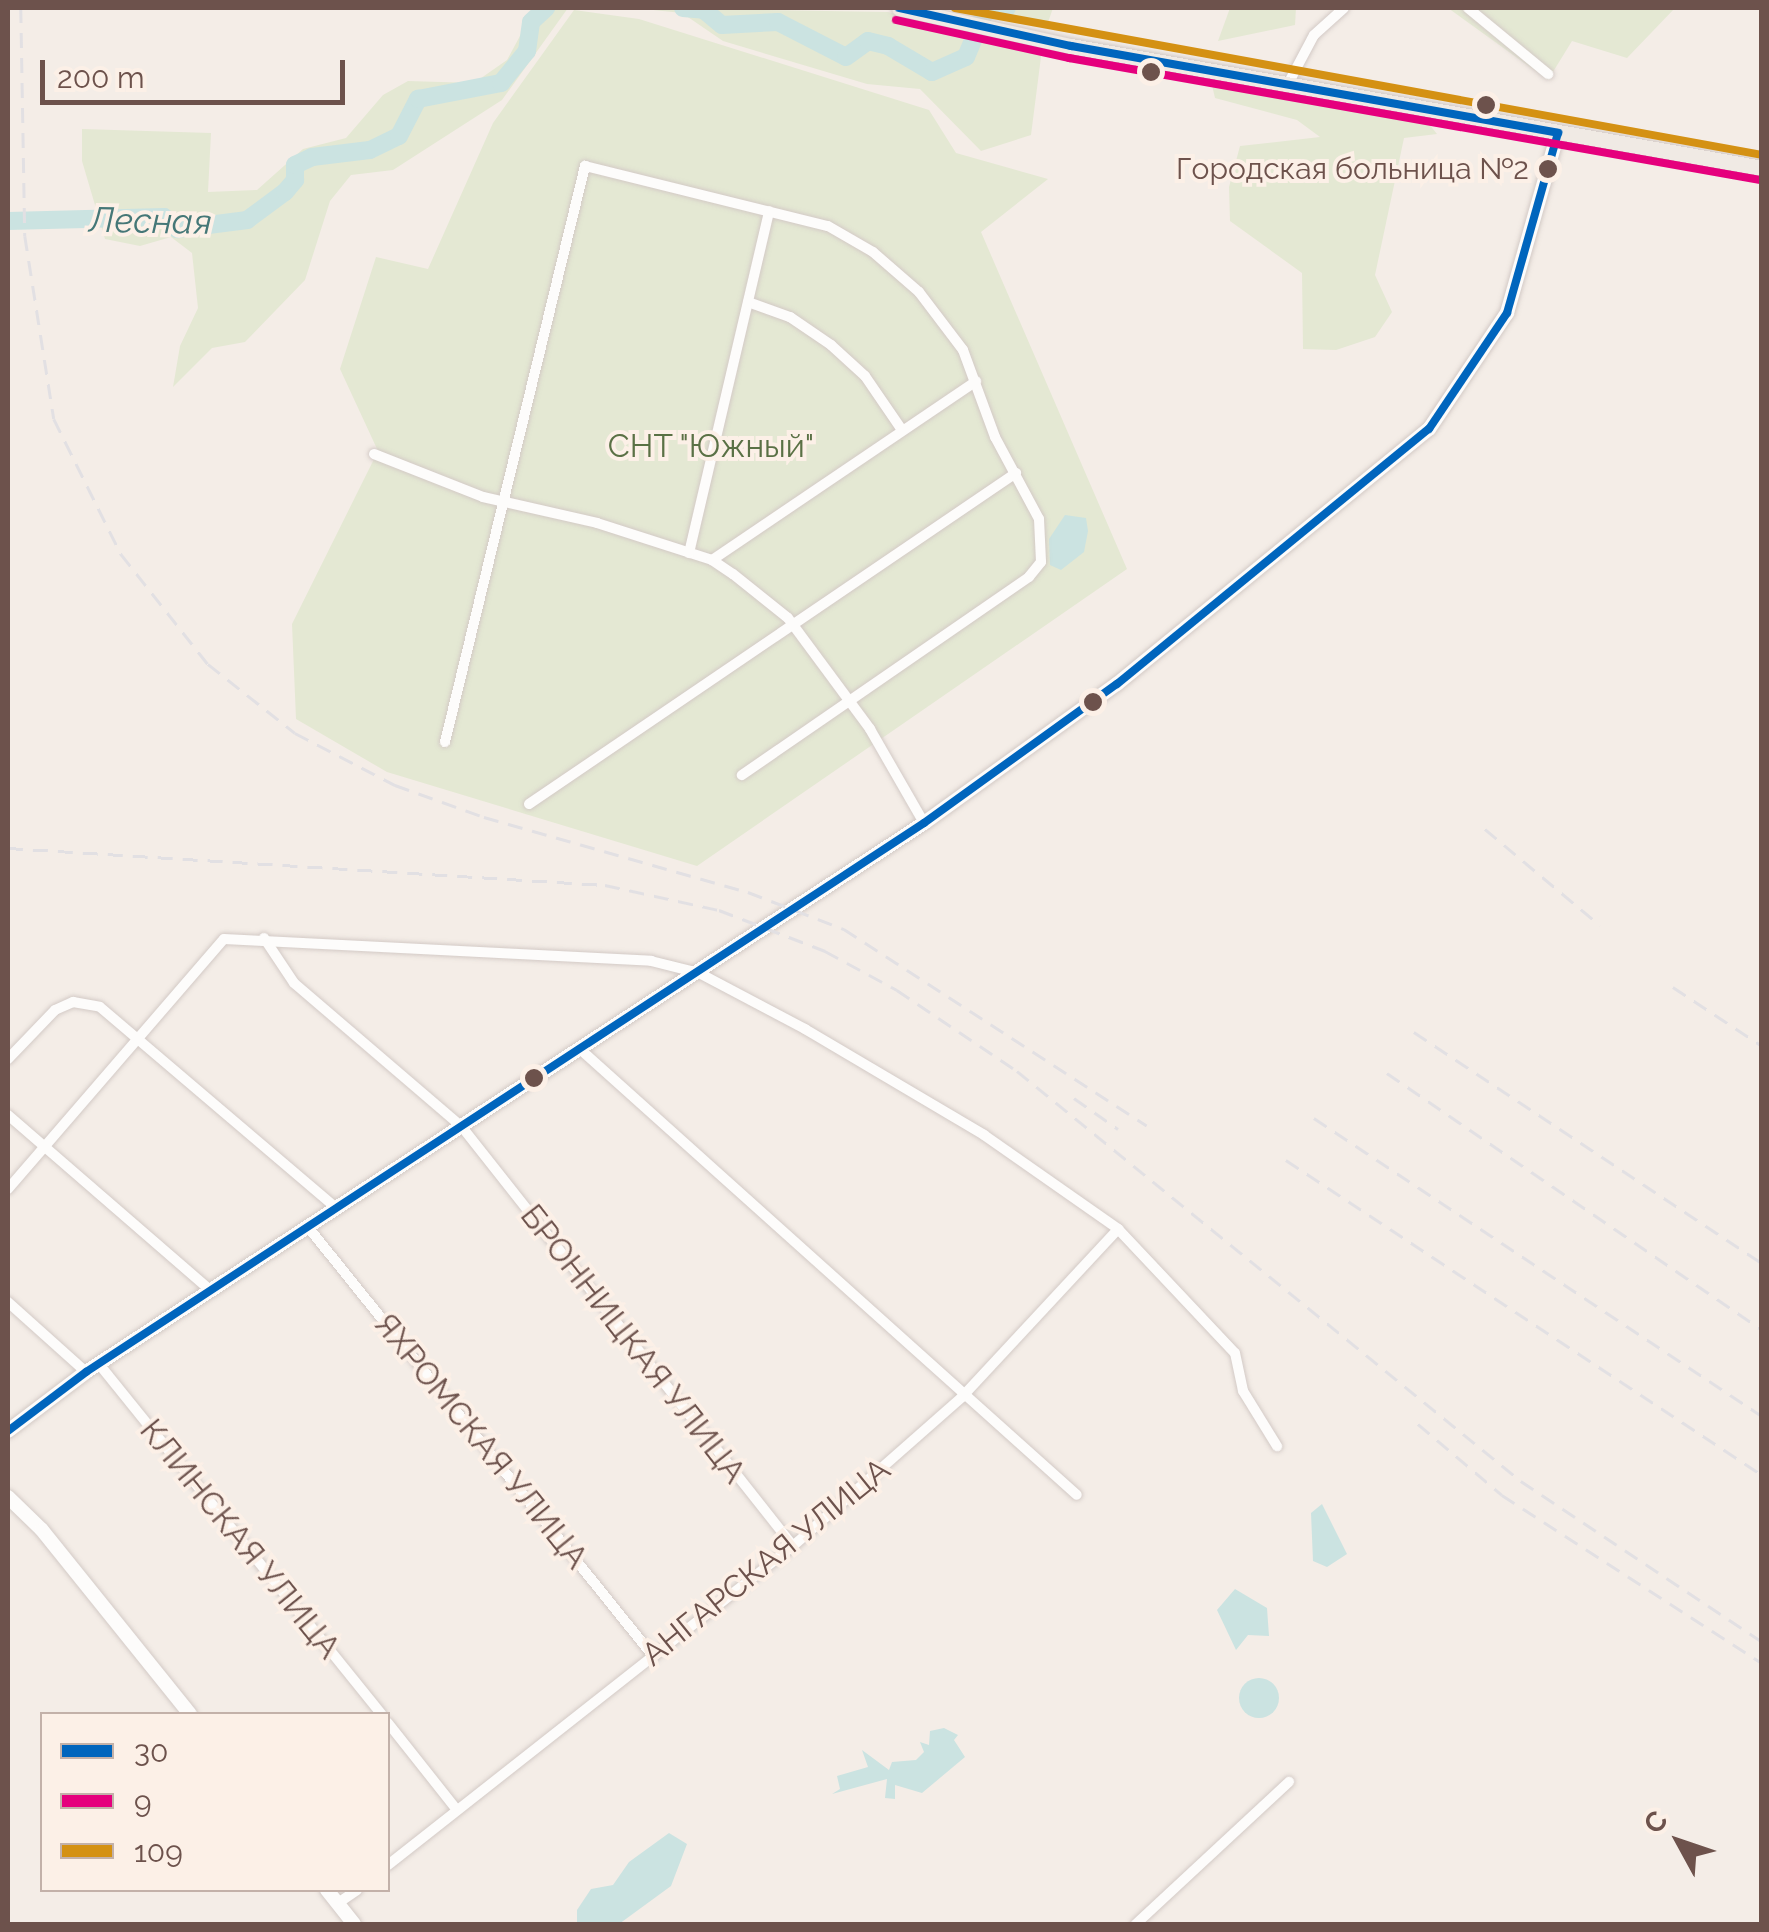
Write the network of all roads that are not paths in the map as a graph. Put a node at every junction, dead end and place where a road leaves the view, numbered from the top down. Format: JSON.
{"nodes":[{"id":1,"x":900,"y":8,"type":"edge"},
{"id":2,"x":1344,"y":8,"type":"edge"},
{"id":3,"x":1468,"y":8,"type":"edge"},
{"id":4,"x":955,"y":13,"type":"edge"},
{"id":5,"x":1548,"y":74,"type":"dead end"},
{"id":6,"x":1289,"y":82,"type":"junction"},
{"id":7,"x":1558,"y":133,"type":"junction"},
{"id":8,"x":1762,"y":168,"type":"edge"},
{"id":9,"x":768,"y":211,"type":"junction"},
{"id":10,"x":748,"y":302,"type":"junction"},
{"id":11,"x":976,"y":381,"type":"junction"},
{"id":12,"x":902,"y":430,"type":"junction"},
{"id":13,"x":374,"y":454,"type":"dead end"},
{"id":14,"x":1016,"y":472,"type":"junction"},
{"id":15,"x":502,"y":501,"type":"junction"},
{"id":16,"x":689,"y":553,"type":"junction"},
{"id":17,"x":712,"y":560,"type":"junction"},
{"id":18,"x":791,"y":623,"type":"junction"},
{"id":19,"x":852,"y":704,"type":"junction"},
{"id":20,"x":445,"y":742,"type":"dead end"},
{"id":21,"x":742,"y":775,"type":"dead end"},
{"id":22,"x":530,"y":804,"type":"dead end"},
{"id":23,"x":924,"y":822,"type":"junction"},
{"id":24,"x":264,"y":938,"type":"junction"},
{"id":25,"x":699,"y":973,"type":"junction"},
{"id":26,"x":140,"y":1036,"type":"junction"},
{"id":27,"x":581,"y":1050,"type":"junction"},
{"id":28,"x":8,"y":1059,"type":"edge"},
{"id":29,"x":8,"y":1114,"type":"edge"},
{"id":30,"x":462,"y":1127,"type":"junction"},
{"id":31,"x":44,"y":1147,"type":"junction"},
{"id":32,"x":8,"y":1189,"type":"edge"},
{"id":33,"x":337,"y":1209,"type":"junction"},
{"id":34,"x":308,"y":1227,"type":"junction"},
{"id":35,"x":1118,"y":1230,"type":"junction"},
{"id":36,"x":211,"y":1291,"type":"junction"},
{"id":37,"x":8,"y":1302,"type":"edge"},
{"id":38,"x":93,"y":1368,"type":"junction"},
{"id":39,"x":962,"y":1397,"type":"junction"},
{"id":40,"x":8,"y":1431,"type":"edge"},
{"id":41,"x":1278,"y":1446,"type":"dead end"},
{"id":42,"x":1077,"y":1495,"type":"dead end"},
{"id":43,"x":8,"y":1497,"type":"edge"},
{"id":44,"x":793,"y":1546,"type":"junction"},
{"id":45,"x":654,"y":1656,"type":"junction"},
{"id":46,"x":188,"y":1712,"type":"edge"},
{"id":47,"x":379,"y":1712,"type":"edge"},
{"id":48,"x":390,"y":1726,"type":"edge"},
{"id":49,"x":1289,"y":1782,"type":"dead end"},
{"id":50,"x":457,"y":1810,"type":"junction"},
{"id":51,"x":390,"y":1864,"type":"edge"},
{"id":52,"x":329,"y":1892,"type":"edge"},
{"id":53,"x":354,"y":1892,"type":"edge"},
{"id":54,"x":338,"y":1903,"type":"junction"},
{"id":55,"x":354,"y":1924,"type":"edge"},
{"id":56,"x":1136,"y":1924,"type":"edge"}],
"edges":[{"from":1,"to":4,"type":"main road"},
{"from":2,"to":6,"type":"street"},
{"from":3,"to":5,"type":"street"},
{"from":4,"to":6,"type":"main road"},
{"from":6,"to":7,"type":"main road"},
{"from":7,"to":8,"type":"main road"},
{"from":7,"to":23,"type":"main road"},
{"from":9,"to":10,"type":"street"},
{"from":9,"to":11,"type":"street"},
{"from":9,"to":15,"type":"street"},
{"from":10,"to":12,"type":"street"},
{"from":10,"to":16,"type":"street"},
{"from":11,"to":12,"type":"street"},
{"from":11,"to":14,"type":"street"},
{"from":12,"to":17,"type":"street"},
{"from":13,"to":15,"type":"street"},
{"from":14,"to":18,"type":"street"},
{"from":14,"to":19,"type":"street"},
{"from":15,"to":16,"type":"street"},
{"from":15,"to":20,"type":"street"},
{"from":16,"to":17,"type":"street"},
{"from":17,"to":18,"type":"street"},
{"from":18,"to":19,"type":"street"},
{"from":18,"to":22,"type":"street"},
{"from":19,"to":21,"type":"street"},
{"from":19,"to":23,"type":"street"},
{"from":23,"to":25,"type":"main road"},
{"from":24,"to":25,"type":"street"},
{"from":24,"to":26,"type":"street"},
{"from":24,"to":30,"type":"street","name":"БРОННИЦКАЯ УЛИЦА"},
{"from":25,"to":27,"type":"main road"},
{"from":25,"to":35,"type":"street"},
{"from":26,"to":28,"type":"street"},
{"from":26,"to":31,"type":"street"},
{"from":26,"to":33,"type":"street"},
{"from":27,"to":30,"type":"main road"},
{"from":27,"to":39,"type":"street"},
{"from":29,"to":31,"type":"street"},
{"from":30,"to":33,"type":"main road"},
{"from":30,"to":44,"type":"street","name":"БРОННИЦКАЯ УЛИЦА"},
{"from":31,"to":32,"type":"street"},
{"from":31,"to":36,"type":"street"},
{"from":33,"to":34,"type":"main road"},
{"from":34,"to":36,"type":"main road"},
{"from":34,"to":45,"type":"street","name":"ЯХРОМСКАЯ УЛИЦА"},
{"from":35,"to":39,"type":"street","name":"АНГАРСКАЯ УЛИЦА"},
{"from":35,"to":41,"type":"street"},
{"from":36,"to":38,"type":"main road"},
{"from":37,"to":38,"type":"street","name":"КЛИНСКАЯ УЛИЦА"},
{"from":38,"to":40,"type":"main road"},
{"from":38,"to":47,"type":"street","name":"КЛИНСКАЯ УЛИЦА"},
{"from":39,"to":42,"type":"street"},
{"from":39,"to":44,"type":"street","name":"АНГАРСКАЯ УЛИЦА"},
{"from":43,"to":46,"type":"main road"},
{"from":44,"to":45,"type":"street","name":"АНГАРСКАЯ УЛИЦА"},
{"from":45,"to":50,"type":"street","name":"АНГАРСКАЯ УЛИЦА"},
{"from":48,"to":50,"type":"street"},
{"from":49,"to":56,"type":"street"},
{"from":50,"to":51,"type":"street","name":"АНГАРСКАЯ УЛИЦА"},
{"from":52,"to":54,"type":"main road"},
{"from":53,"to":54,"type":"street"},
{"from":54,"to":55,"type":"main road"}]}
